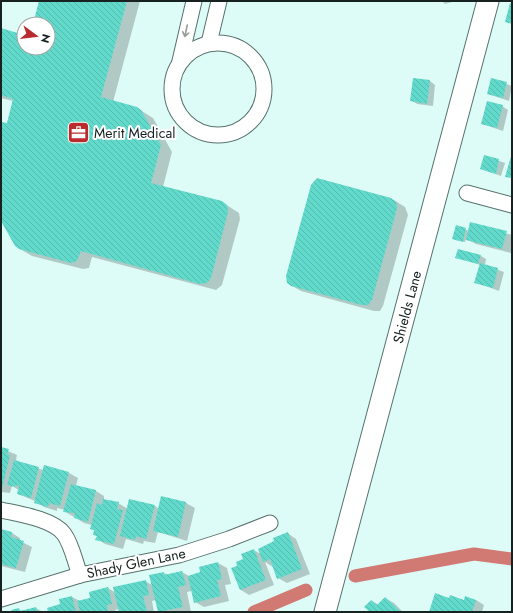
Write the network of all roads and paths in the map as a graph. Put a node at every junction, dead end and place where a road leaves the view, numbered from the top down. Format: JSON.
{"nodes":[{"id":1,"x":194,"y":1,"type":"edge"},
{"id":2,"x":219,"y":1,"type":"edge"},
{"id":3,"x":488,"y":1,"type":"edge"},
{"id":4,"x":209,"y":43,"type":"junction"},
{"id":5,"x":180,"y":61,"type":"junction"},
{"id":6,"x":467,"y":193,"type":"dead end"},
{"id":7,"x":512,"y":205,"type":"edge"},
{"id":8,"x":1,"y":510,"type":"edge"},
{"id":9,"x":270,"y":523,"type":"dead end"},
{"id":10,"x":80,"y":575,"type":"junction"},
{"id":11,"x":1,"y":599,"type":"edge"},
{"id":12,"x":325,"y":612,"type":"edge"}],
"edges":[{"from":1,"to":5,"type":"street","one_way":true},
{"from":2,"to":4,"type":"street"},
{"from":3,"to":12,"type":"main road","name":"Shields Lane"},
{"from":4,"to":5,"type":"street"},
{"from":4,"to":5,"type":"street"},
{"from":6,"to":7,"type":"street"},
{"from":8,"to":10,"type":"street"},
{"from":9,"to":10,"type":"street","name":"Shady Glen Lane"},
{"from":10,"to":11,"type":"street","name":"Shady Glen Lane"}]}
